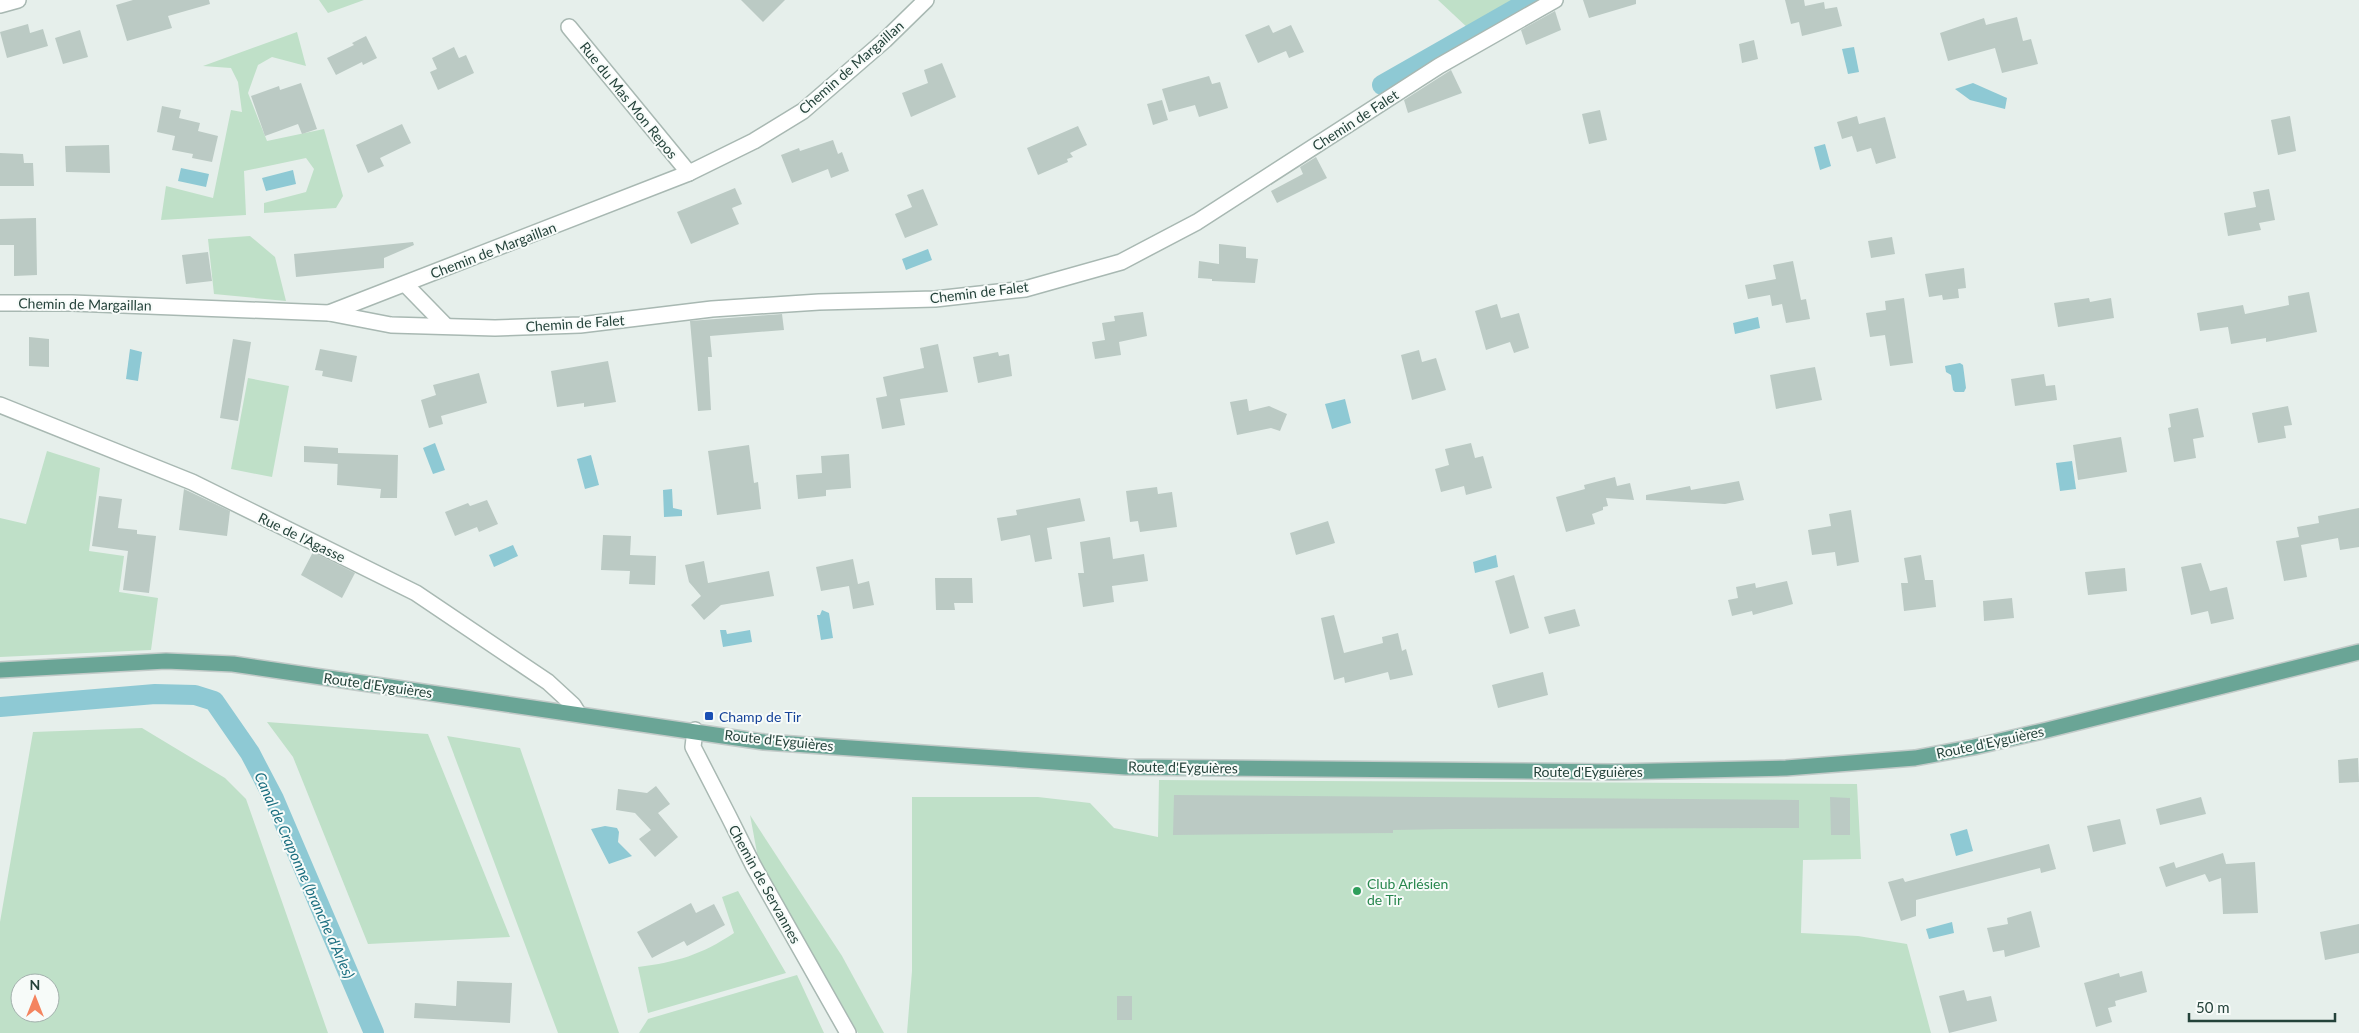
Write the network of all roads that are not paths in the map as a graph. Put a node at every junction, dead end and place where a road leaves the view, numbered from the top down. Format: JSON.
{"nodes":[{"id":1,"x":18,"y":0,"type":"edge"},
{"id":2,"x":926,"y":0,"type":"edge"},
{"id":3,"x":1555,"y":0,"type":"edge"},
{"id":4,"x":0,"y":5,"type":"edge"},
{"id":5,"x":569,"y":27,"type":"dead end"},
{"id":6,"x":689,"y":173,"type":"junction"},
{"id":7,"x":405,"y":284,"type":"junction"},
{"id":8,"x":0,"y":303,"type":"edge"},
{"id":9,"x":329,"y":313,"type":"junction"},
{"id":10,"x":446,"y":326,"type":"junction"},
{"id":11,"x":0,"y":405,"type":"edge"},
{"id":12,"x":2359,"y":652,"type":"edge"},
{"id":13,"x":0,"y":670,"type":"edge"},
{"id":14,"x":578,"y":713,"type":"junction"},
{"id":15,"x":695,"y":730,"type":"junction"},
{"id":16,"x":848,"y":1033,"type":"edge"}],
"edges":[{"from":1,"to":4,"type":"street"},
{"from":2,"to":6,"type":"street","name":"Chemin de Margaillan"},
{"from":3,"to":10,"type":"street","name":"Chemin de Falet"},
{"from":5,"to":6,"type":"street","name":"Rue du Mas Mon Repos"},
{"from":6,"to":7,"type":"street","name":"Chemin de Margaillan"},
{"from":7,"to":9,"type":"street","name":"Chemin de Margaillan"},
{"from":7,"to":10,"type":"street"},
{"from":8,"to":9,"type":"street","name":"Chemin de Margaillan"},
{"from":9,"to":10,"type":"street","name":"Chemin de Falet"},
{"from":11,"to":14,"type":"street","name":"Rue de l'Agasse"},
{"from":12,"to":15,"type":"main road","name":"Route d'Eyguières"},
{"from":13,"to":14,"type":"main road","name":"Route d'Eyguières"},
{"from":14,"to":15,"type":"main road","name":"Route d'Eyguières"},
{"from":15,"to":16,"type":"street","name":"Chemin de Servannes"}]}
